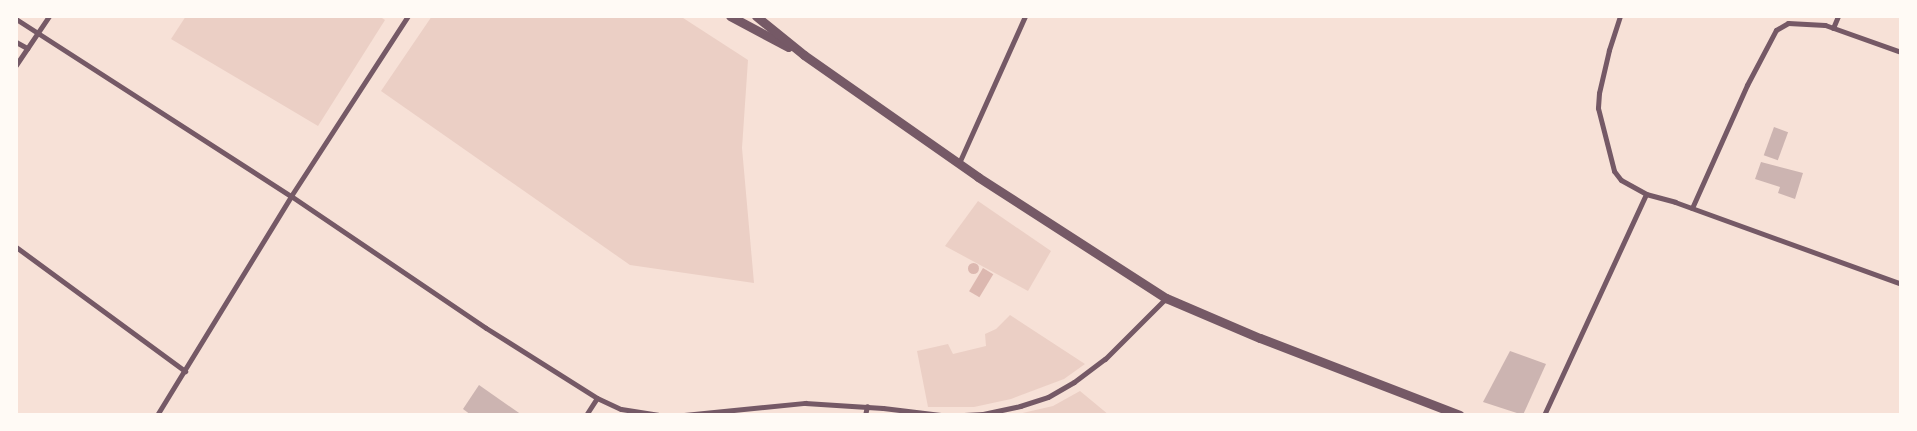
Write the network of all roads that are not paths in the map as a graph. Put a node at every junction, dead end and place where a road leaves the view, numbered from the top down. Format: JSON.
{"nodes":[{"id":1,"x":49,"y":16,"type":"edge"},
{"id":2,"x":408,"y":16,"type":"edge"},
{"id":3,"x":730,"y":16,"type":"edge"},
{"id":4,"x":756,"y":16,"type":"edge"},
{"id":5,"x":1026,"y":16,"type":"edge"},
{"id":6,"x":1620,"y":16,"type":"edge"},
{"id":7,"x":1838,"y":16,"type":"edge"},
{"id":8,"x":16,"y":19,"type":"edge"},
{"id":9,"x":1833,"y":28,"type":"junction"},
{"id":10,"x":40,"y":29,"type":"junction"},
{"id":11,"x":16,"y":42,"type":"edge"},
{"id":12,"x":27,"y":48,"type":"junction"},
{"id":13,"x":1901,"y":52,"type":"edge"},
{"id":14,"x":804,"y":55,"type":"junction"},
{"id":15,"x":16,"y":64,"type":"edge"},
{"id":16,"x":959,"y":163,"type":"junction"},
{"id":17,"x":1646,"y":194,"type":"junction"},
{"id":18,"x":292,"y":196,"type":"junction"},
{"id":19,"x":1692,"y":208,"type":"junction"},
{"id":20,"x":16,"y":247,"type":"edge"},
{"id":21,"x":1901,"y":284,"type":"edge"},
{"id":22,"x":1166,"y":298,"type":"junction"},
{"id":23,"x":185,"y":371,"type":"junction"},
{"id":24,"x":597,"y":398,"type":"junction"},
{"id":25,"x":867,"y":406,"type":"junction"},
{"id":26,"x":157,"y":415,"type":"edge"},
{"id":27,"x":586,"y":415,"type":"edge"},
{"id":28,"x":658,"y":415,"type":"edge"},
{"id":29,"x":684,"y":415,"type":"edge"},
{"id":30,"x":865,"y":415,"type":"edge"},
{"id":31,"x":941,"y":415,"type":"edge"},
{"id":32,"x":964,"y":415,"type":"edge"},
{"id":33,"x":1460,"y":415,"type":"edge"},
{"id":34,"x":1544,"y":415,"type":"edge"}],
"edges":[{"from":1,"to":10,"type":"street"},
{"from":2,"to":18,"type":"street"},
{"from":3,"to":14,"type":"street"},
{"from":4,"to":14,"type":"street"},
{"from":5,"to":16,"type":"street"},
{"from":6,"to":17,"type":"street"},
{"from":7,"to":9,"type":"street"},
{"from":8,"to":10,"type":"street"},
{"from":9,"to":13,"type":"street"},
{"from":9,"to":19,"type":"street"},
{"from":10,"to":12,"type":"street"},
{"from":10,"to":18,"type":"street"},
{"from":11,"to":12,"type":"street"},
{"from":12,"to":15,"type":"street"},
{"from":14,"to":16,"type":"street"},
{"from":16,"to":22,"type":"street"},
{"from":17,"to":19,"type":"street"},
{"from":17,"to":34,"type":"street"},
{"from":18,"to":23,"type":"street"},
{"from":18,"to":24,"type":"street"},
{"from":19,"to":21,"type":"street"},
{"from":20,"to":23,"type":"street"},
{"from":22,"to":32,"type":"street"},
{"from":22,"to":33,"type":"street"},
{"from":23,"to":26,"type":"street"},
{"from":24,"to":27,"type":"street"},
{"from":24,"to":28,"type":"street"},
{"from":25,"to":29,"type":"street"},
{"from":25,"to":30,"type":"street"},
{"from":25,"to":31,"type":"street"}]}
